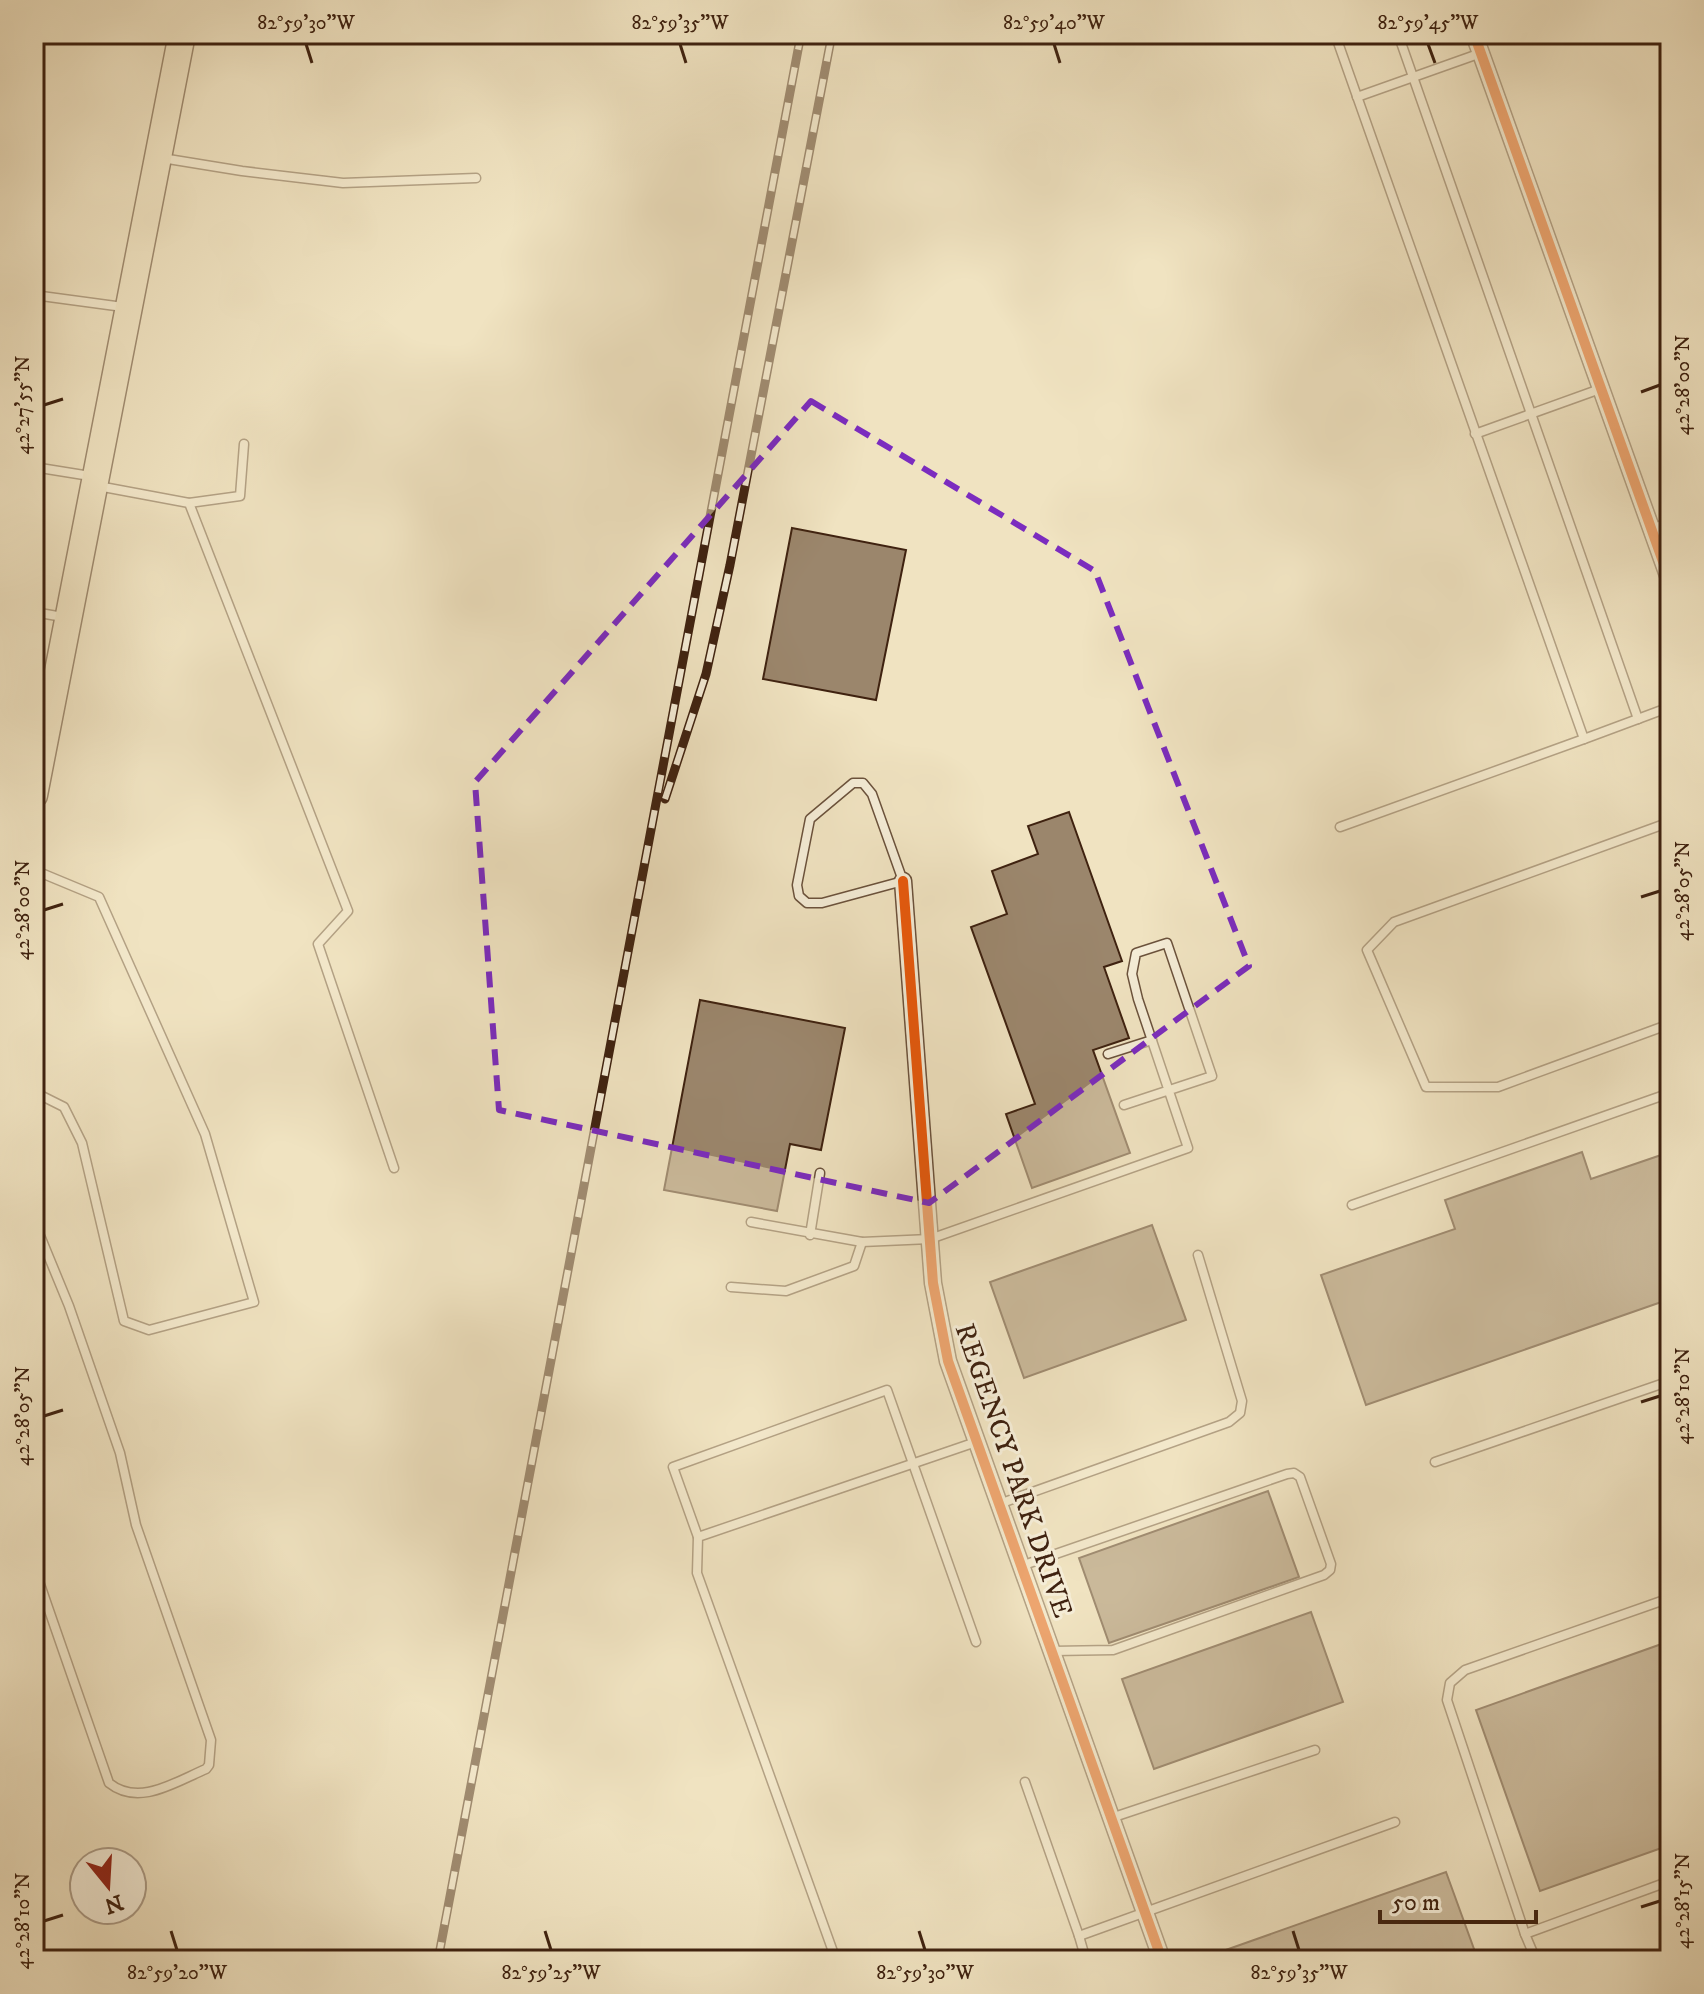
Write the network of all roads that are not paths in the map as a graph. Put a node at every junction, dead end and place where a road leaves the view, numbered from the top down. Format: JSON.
{"nodes":[{"id":1,"x":182,"y":34,"type":"edge"},
{"id":2,"x":1335,"y":34,"type":"edge"},
{"id":3,"x":1398,"y":34,"type":"edge"},
{"id":4,"x":1474,"y":34,"type":"edge"},
{"id":5,"x":1481,"y":53,"type":"junction"},
{"id":6,"x":1413,"y":78,"type":"junction"},
{"id":7,"x":1357,"y":97,"type":"junction"},
{"id":8,"x":157,"y":157,"type":"junction"},
{"id":9,"x":476,"y":178,"type":"dead end"},
{"id":10,"x":34,"y":295,"type":"edge"},
{"id":11,"x":128,"y":307,"type":"junction"},
{"id":12,"x":1601,"y":389,"type":"junction"},
{"id":13,"x":1531,"y":414,"type":"junction"},
{"id":14,"x":1475,"y":434,"type":"junction"},
{"id":15,"x":244,"y":444,"type":"dead end"},
{"id":16,"x":34,"y":467,"type":"edge"},
{"id":17,"x":94,"y":481,"type":"junction"},
{"id":18,"x":189,"y":503,"type":"junction"},
{"id":19,"x":1670,"y":522,"type":"edge"},
{"id":20,"x":1651,"y":529,"type":"junction"},
{"id":21,"x":1670,"y":581,"type":"edge"},
{"id":22,"x":34,"y":612,"type":"edge"},
{"id":23,"x":68,"y":618,"type":"junction"},
{"id":24,"x":1670,"y":707,"type":"edge"},
{"id":25,"x":1638,"y":719,"type":"junction"},
{"id":26,"x":1584,"y":739,"type":"junction"},
{"id":27,"x":38,"y":751,"type":"edge"},
{"id":28,"x":34,"y":795,"type":"edge"},
{"id":29,"x":1670,"y":822,"type":"edge"},
{"id":30,"x":1340,"y":827,"type":"dead end"},
{"id":31,"x":34,"y":870,"type":"edge"},
{"id":32,"x":903,"y":881,"type":"junction"},
{"id":33,"x":1670,"y":1024,"type":"edge"},
{"id":34,"x":1152,"y":1040,"type":"junction"},
{"id":35,"x":1108,"y":1054,"type":"dead end"},
{"id":36,"x":1169,"y":1090,"type":"junction"},
{"id":37,"x":34,"y":1092,"type":"edge"},
{"id":38,"x":1670,"y":1093,"type":"edge"},
{"id":39,"x":1124,"y":1105,"type":"dead end"},
{"id":40,"x":394,"y":1168,"type":"dead end"},
{"id":41,"x":820,"y":1173,"type":"dead end"},
{"id":42,"x":1352,"y":1205,"type":"dead end"},
{"id":43,"x":34,"y":1221,"type":"edge"},
{"id":44,"x":751,"y":1222,"type":"dead end"},
{"id":45,"x":810,"y":1235,"type":"junction"},
{"id":46,"x":930,"y":1239,"type":"junction"},
{"id":47,"x":862,"y":1242,"type":"junction"},
{"id":48,"x":1198,"y":1255,"type":"dead end"},
{"id":49,"x":731,"y":1287,"type":"dead end"},
{"id":50,"x":1670,"y":1381,"type":"edge"},
{"id":51,"x":977,"y":1442,"type":"junction"},
{"id":52,"x":1435,"y":1462,"type":"dead end"},
{"id":53,"x":914,"y":1463,"type":"junction"},
{"id":54,"x":999,"y":1504,"type":"junction"},
{"id":55,"x":698,"y":1537,"type":"junction"},
{"id":56,"x":1021,"y":1566,"type":"junction"},
{"id":57,"x":34,"y":1567,"type":"edge"},
{"id":58,"x":1670,"y":1598,"type":"edge"},
{"id":59,"x":976,"y":1642,"type":"dead end"},
{"id":60,"x":1052,"y":1651,"type":"junction"},
{"id":61,"x":1315,"y":1750,"type":"dead end"},
{"id":62,"x":1025,"y":1782,"type":"dead end"},
{"id":63,"x":1111,"y":1818,"type":"junction"},
{"id":64,"x":1395,"y":1822,"type":"dead end"},
{"id":65,"x":1670,"y":1881,"type":"edge"},
{"id":66,"x":1145,"y":1912,"type":"junction"},
{"id":67,"x":1525,"y":1934,"type":"junction"},
{"id":68,"x":1079,"y":1936,"type":"junction"},
{"id":69,"x":836,"y":1960,"type":"edge"},
{"id":70,"x":1086,"y":1960,"type":"edge"},
{"id":71,"x":1162,"y":1960,"type":"edge"},
{"id":72,"x":1536,"y":1960,"type":"edge"}],
"edges":[{"from":1,"to":8,"type":"main road"},
{"from":2,"to":7,"type":"lane"},
{"from":3,"to":6,"type":"lane"},
{"from":4,"to":5,"type":"street"},
{"from":5,"to":6,"type":"lane"},
{"from":5,"to":12,"type":"street"},
{"from":6,"to":7,"type":"lane"},
{"from":6,"to":13,"type":"lane"},
{"from":7,"to":14,"type":"lane"},
{"from":8,"to":9,"type":"lane"},
{"from":8,"to":11,"type":"main road"},
{"from":10,"to":11,"type":"lane"},
{"from":11,"to":17,"type":"main road"},
{"from":12,"to":13,"type":"lane"},
{"from":12,"to":20,"type":"street"},
{"from":13,"to":14,"type":"lane"},
{"from":13,"to":25,"type":"lane"},
{"from":14,"to":26,"type":"lane"},
{"from":15,"to":18,"type":"lane"},
{"from":16,"to":17,"type":"lane"},
{"from":17,"to":18,"type":"lane"},
{"from":17,"to":23,"type":"main road"},
{"from":18,"to":40,"type":"lane"},
{"from":19,"to":20,"type":"lane"},
{"from":20,"to":21,"type":"street"},
{"from":22,"to":23,"type":"lane"},
{"from":23,"to":27,"type":"main road"},
{"from":24,"to":25,"type":"lane"},
{"from":25,"to":26,"type":"lane"},
{"from":26,"to":30,"type":"lane"},
{"from":27,"to":28,"type":"main road"},
{"from":29,"to":33,"type":"lane"},
{"from":31,"to":37,"type":"lane"},
{"from":32,"to":32,"type":"lane"},
{"from":32,"to":46,"type":"street","name":"REGENCY PARK DRIVE"},
{"from":34,"to":35,"type":"lane"},
{"from":34,"to":36,"type":"lane"},
{"from":34,"to":36,"type":"lane"},
{"from":36,"to":39,"type":"lane"},
{"from":36,"to":46,"type":"lane"},
{"from":38,"to":42,"type":"lane"},
{"from":41,"to":45,"type":"lane"},
{"from":43,"to":57,"type":"lane"},
{"from":44,"to":45,"type":"lane"},
{"from":45,"to":47,"type":"lane"},
{"from":46,"to":47,"type":"lane"},
{"from":46,"to":51,"type":"street","name":"REGENCY PARK DRIVE"},
{"from":47,"to":49,"type":"lane"},
{"from":48,"to":54,"type":"lane"},
{"from":50,"to":52,"type":"lane"},
{"from":51,"to":53,"type":"lane"},
{"from":51,"to":54,"type":"street","name":"REGENCY PARK DRIVE"},
{"from":53,"to":55,"type":"lane"},
{"from":53,"to":55,"type":"lane"},
{"from":53,"to":59,"type":"lane"},
{"from":54,"to":56,"type":"street","name":"REGENCY PARK DRIVE"},
{"from":55,"to":69,"type":"lane"},
{"from":56,"to":60,"type":"street","name":"REGENCY PARK DRIVE"},
{"from":56,"to":60,"type":"lane"},
{"from":58,"to":67,"type":"lane"},
{"from":60,"to":63,"type":"street","name":"REGENCY PARK DRIVE"},
{"from":61,"to":63,"type":"lane"},
{"from":62,"to":68,"type":"lane"},
{"from":63,"to":66,"type":"street","name":"REGENCY PARK DRIVE"},
{"from":64,"to":66,"type":"lane"},
{"from":65,"to":67,"type":"lane"},
{"from":66,"to":68,"type":"lane"},
{"from":66,"to":71,"type":"street","name":"REGENCY PARK DRIVE"},
{"from":67,"to":72,"type":"lane"},
{"from":68,"to":70,"type":"lane"}]}
